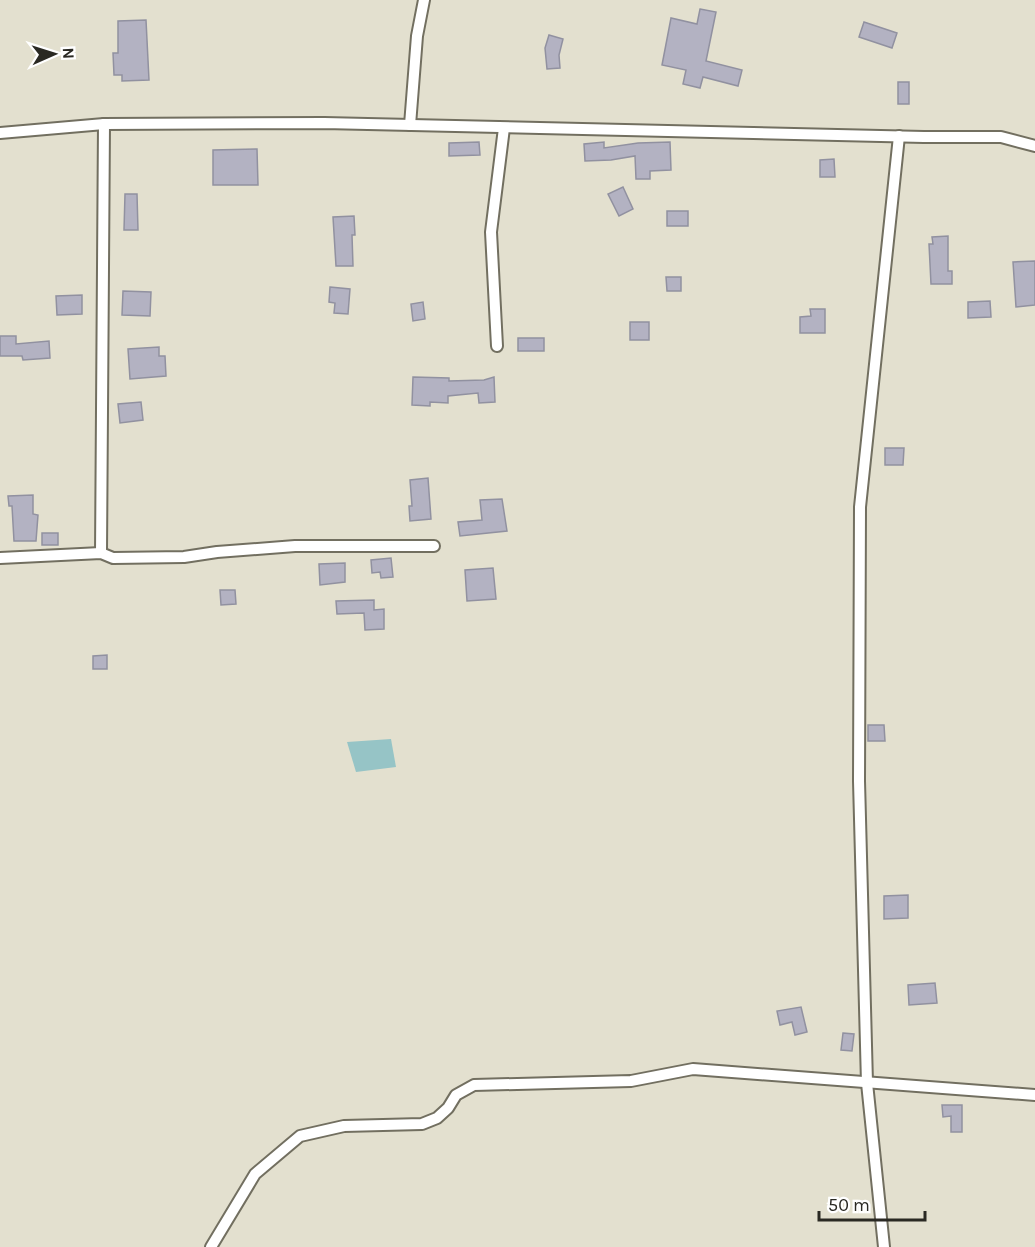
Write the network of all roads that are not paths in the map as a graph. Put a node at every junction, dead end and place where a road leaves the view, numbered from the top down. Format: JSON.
{"nodes":[{"id":1,"x":424,"y":0,"type":"edge"},
{"id":2,"x":104,"y":124,"type":"junction"},
{"id":3,"x":410,"y":125,"type":"junction"},
{"id":4,"x":504,"y":128,"type":"junction"},
{"id":5,"x":0,"y":134,"type":"edge"},
{"id":6,"x":899,"y":136,"type":"junction"},
{"id":7,"x":1035,"y":146,"type":"edge"},
{"id":8,"x":497,"y":346,"type":"dead end"},
{"id":9,"x":434,"y":546,"type":"dead end"},
{"id":10,"x":101,"y":554,"type":"junction"},
{"id":11,"x":0,"y":558,"type":"edge"},
{"id":12,"x":867,"y":1083,"type":"junction"},
{"id":13,"x":1035,"y":1095,"type":"edge"},
{"id":14,"x":211,"y":1247,"type":"edge"},
{"id":15,"x":884,"y":1247,"type":"edge"}],
"edges":[{"from":1,"to":3,"type":"street"},
{"from":2,"to":3,"type":"street"},
{"from":2,"to":5,"type":"street"},
{"from":2,"to":10,"type":"street"},
{"from":3,"to":4,"type":"street"},
{"from":4,"to":6,"type":"street"},
{"from":4,"to":8,"type":"street"},
{"from":6,"to":7,"type":"street"},
{"from":6,"to":12,"type":"street"},
{"from":9,"to":10,"type":"street"},
{"from":10,"to":11,"type":"street"},
{"from":12,"to":13,"type":"street"},
{"from":12,"to":14,"type":"street"},
{"from":12,"to":15,"type":"street"}]}
